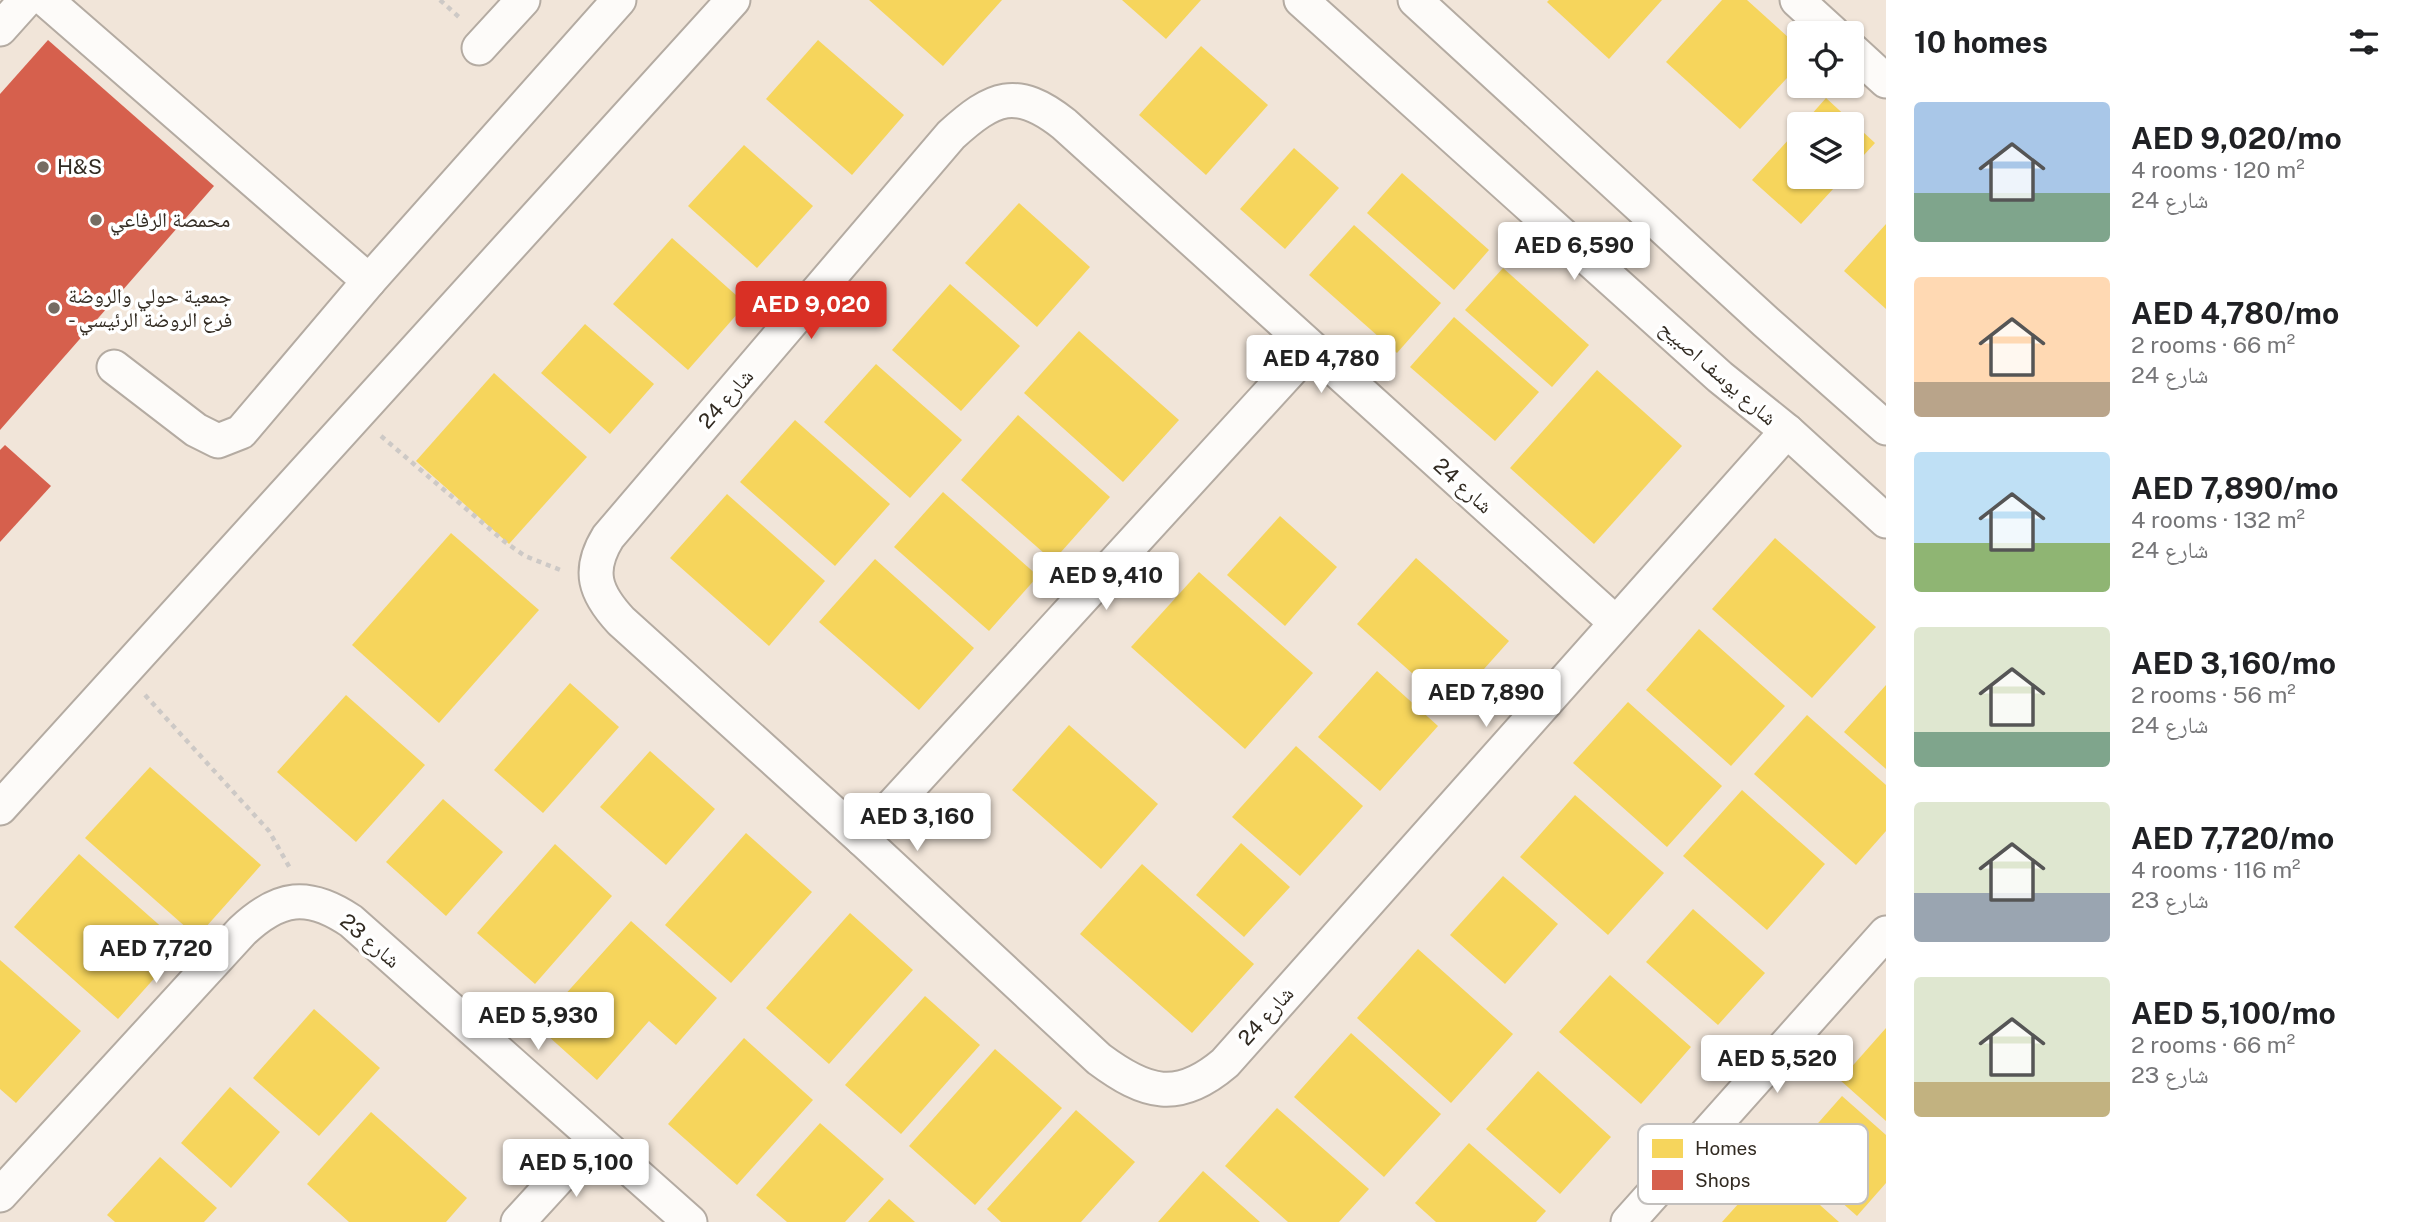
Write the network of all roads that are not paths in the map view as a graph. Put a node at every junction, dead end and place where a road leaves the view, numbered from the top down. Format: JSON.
{"nodes":[{"id":1,"x":523,"y":0,"type":"edge"},
{"id":2,"x":619,"y":0,"type":"edge"},
{"id":3,"x":733,"y":0,"type":"edge"},
{"id":4,"x":1301,"y":0,"type":"edge"},
{"id":5,"x":1415,"y":0,"type":"edge"},
{"id":6,"x":1797,"y":0,"type":"edge"},
{"id":7,"x":19,"y":8,"type":"edge"},
{"id":8,"x":1820,"y":21,"type":"edge"},
{"id":9,"x":479,"y":48,"type":"dead end"},
{"id":10,"x":1864,"y":61,"type":"edge"},
{"id":11,"x":1886,"y":81,"type":"edge"},
{"id":12,"x":369,"y":281,"type":"junction"},
{"id":13,"x":1310,"y":349,"type":"junction"},
{"id":14,"x":114,"y":367,"type":"dead end"},
{"id":15,"x":1886,"y":428,"type":"edge"},
{"id":16,"x":1787,"y":432,"type":"junction"},
{"id":17,"x":1886,"y":521,"type":"edge"},
{"id":18,"x":1616,"y":623,"type":"junction"},
{"id":19,"x":0,"y":808,"type":"edge"},
{"id":20,"x":862,"y":839,"type":"junction"},
{"id":21,"x":1886,"y":933,"type":"edge"},
{"id":22,"x":1715,"y":1124,"type":"edge"},
{"id":23,"x":594,"y":1139,"type":"junction"},
{"id":24,"x":0,"y":1195,"type":"edge"},
{"id":25,"x":1644,"y":1204,"type":"edge"},
{"id":26,"x":519,"y":1222,"type":"edge"},
{"id":27,"x":690,"y":1222,"type":"edge"},
{"id":28,"x":1628,"y":1222,"type":"edge"}],
"edges":[{"from":1,"to":9,"type":"street"},
{"from":2,"to":12,"type":"street"},
{"from":3,"to":19,"type":"street"},
{"from":4,"to":16,"type":"street","name":"شارع يوسف اصبيح"},
{"from":5,"to":15,"type":"street"},
{"from":6,"to":8,"type":"street"},
{"from":7,"to":12,"type":"street"},
{"from":10,"to":11,"type":"street"},
{"from":12,"to":14,"type":"street"},
{"from":13,"to":18,"type":"street","name":"شارع 24"},
{"from":13,"to":20,"type":"street"},
{"from":13,"to":20,"type":"street","name":"شارع 24"},
{"from":16,"to":17,"type":"street","name":"شارع يوسف اصبيح"},
{"from":16,"to":18,"type":"street","name":"شارع 24"},
{"from":18,"to":20,"type":"street","name":"شارع 24"},
{"from":21,"to":22,"type":"street"},
{"from":23,"to":24,"type":"street","name":"شارع 23"},
{"from":23,"to":26,"type":"street"},
{"from":23,"to":27,"type":"street","name":"شارع 23"},
{"from":25,"to":28,"type":"street"}]}
